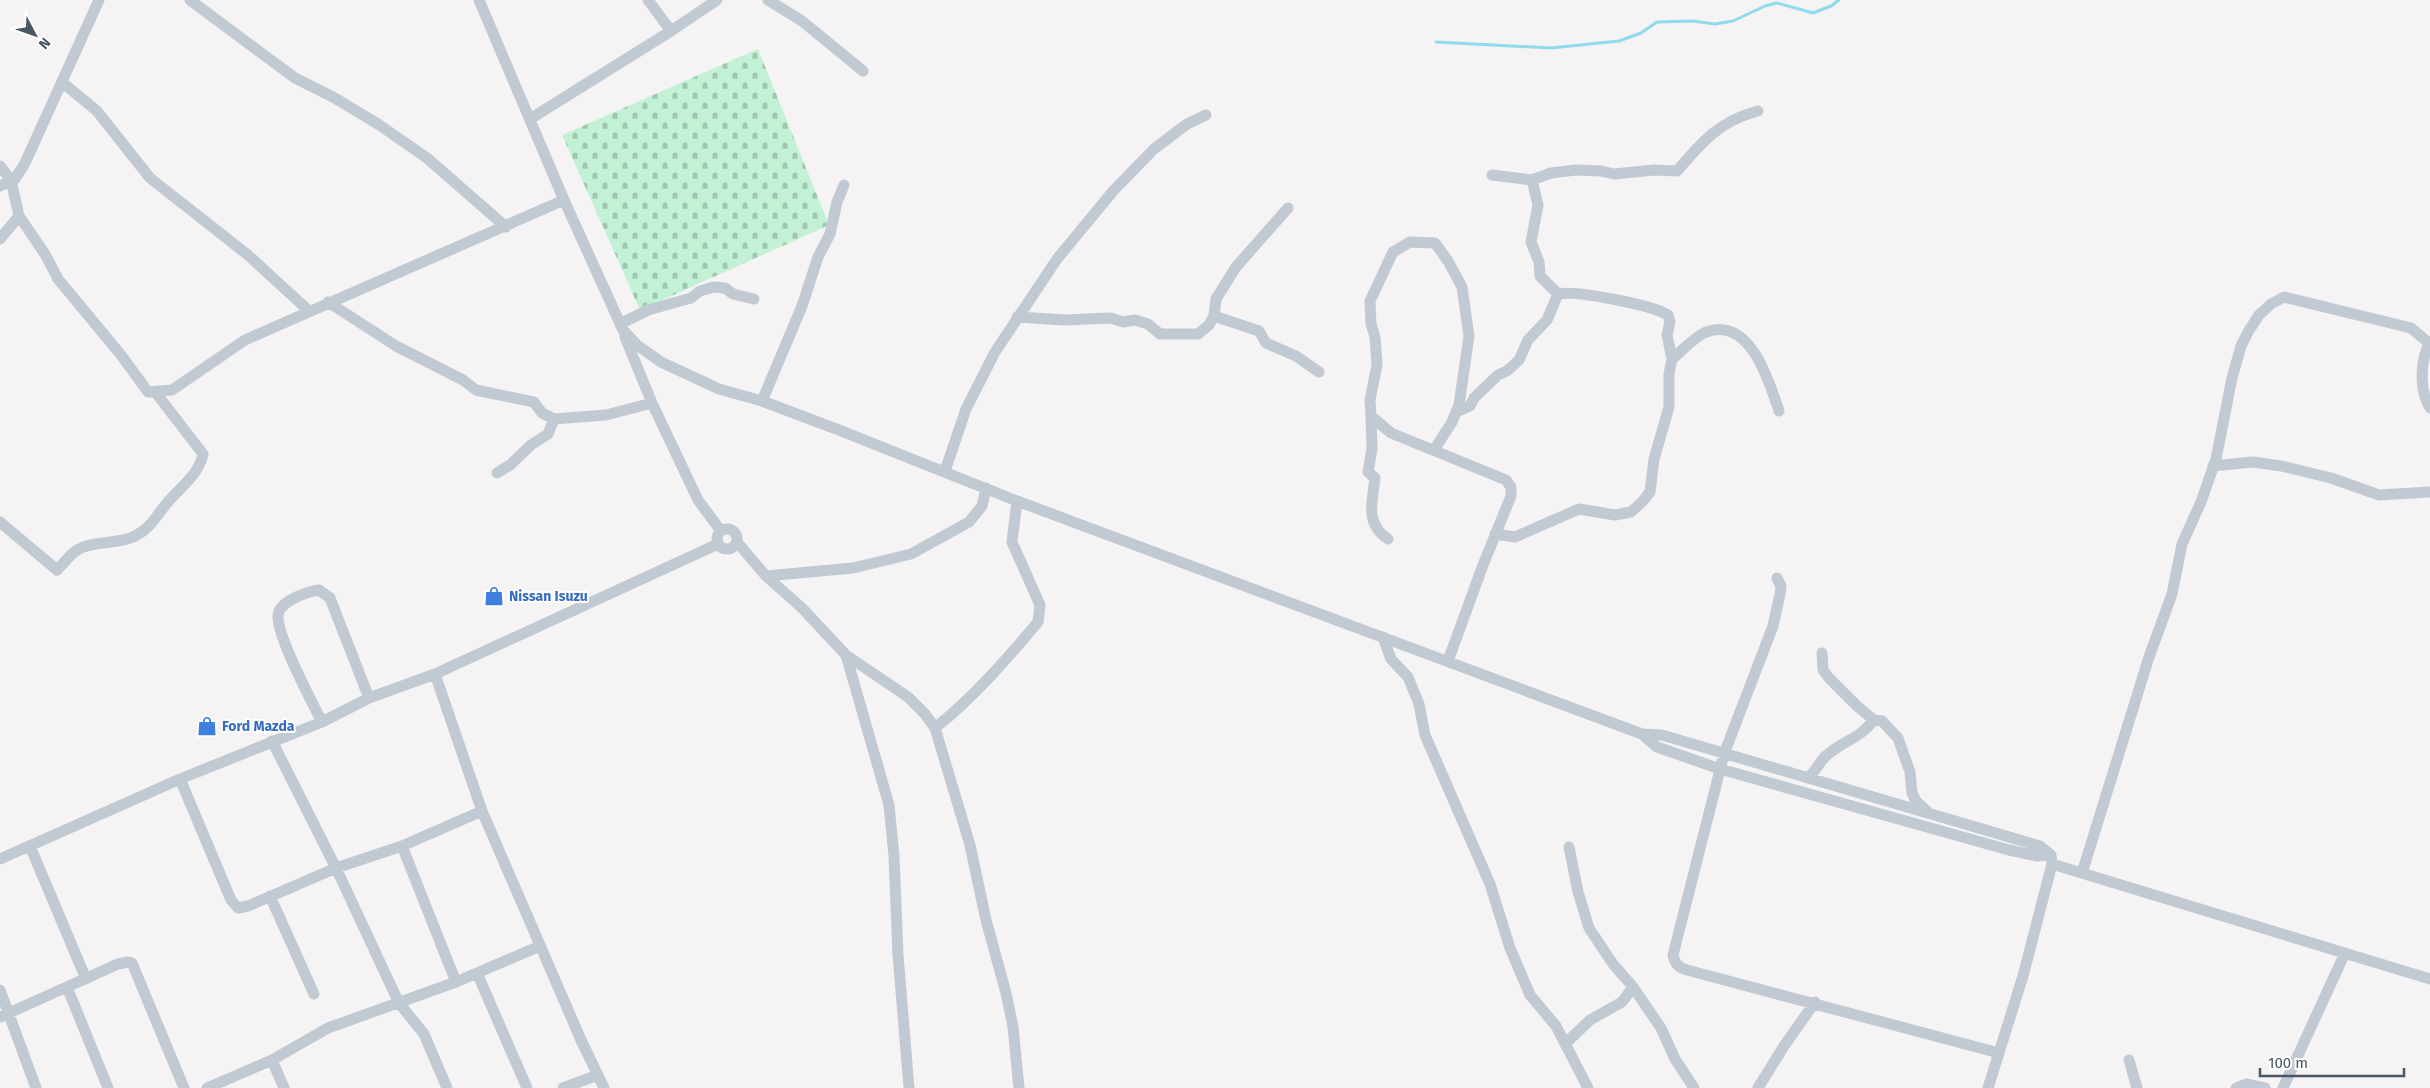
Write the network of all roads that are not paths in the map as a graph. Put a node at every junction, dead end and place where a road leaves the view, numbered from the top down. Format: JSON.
{"nodes":[{"id":1,"x":99,"y":0,"type":"edge"},
{"id":2,"x":190,"y":0,"type":"edge"},
{"id":3,"x":479,"y":0,"type":"edge"},
{"id":4,"x":648,"y":0,"type":"edge"},
{"id":5,"x":716,"y":0,"type":"edge"},
{"id":6,"x":768,"y":0,"type":"edge"},
{"id":7,"x":671,"y":31,"type":"junction"},
{"id":8,"x":862,"y":71,"type":"dead end"},
{"id":9,"x":63,"y":83,"type":"junction"},
{"id":10,"x":1758,"y":111,"type":"dead end"},
{"id":11,"x":1206,"y":114,"type":"dead end"},
{"id":12,"x":530,"y":120,"type":"junction"},
{"id":13,"x":0,"y":166,"type":"edge"},
{"id":14,"x":1492,"y":175,"type":"dead end"},
{"id":15,"x":11,"y":180,"type":"junction"},
{"id":16,"x":1532,"y":180,"type":"junction"},
{"id":17,"x":844,"y":185,"type":"dead end"},
{"id":18,"x":0,"y":186,"type":"edge"},
{"id":19,"x":564,"y":200,"type":"junction"},
{"id":20,"x":1288,"y":208,"type":"dead end"},
{"id":21,"x":19,"y":216,"type":"junction"},
{"id":22,"x":506,"y":227,"type":"junction"},
{"id":23,"x":0,"y":239,"type":"edge"},
{"id":24,"x":1558,"y":294,"type":"junction"},
{"id":25,"x":754,"y":299,"type":"dead end"},
{"id":26,"x":328,"y":302,"type":"junction"},
{"id":27,"x":309,"y":311,"type":"junction"},
{"id":28,"x":1214,"y":316,"type":"junction"},
{"id":29,"x":1017,"y":317,"type":"junction"},
{"id":30,"x":621,"y":327,"type":"junction"},
{"id":31,"x":2430,"y":342,"type":"edge"},
{"id":32,"x":1672,"y":359,"type":"junction"},
{"id":33,"x":1319,"y":372,"type":"dead end"},
{"id":34,"x":156,"y":393,"type":"junction"},
{"id":35,"x":762,"y":401,"type":"junction"},
{"id":36,"x":652,"y":403,"type":"junction"},
{"id":37,"x":2430,"y":408,"type":"edge"},
{"id":38,"x":1456,"y":412,"type":"junction"},
{"id":39,"x":1779,"y":412,"type":"dead end"},
{"id":40,"x":1371,"y":416,"type":"junction"},
{"id":41,"x":554,"y":419,"type":"junction"},
{"id":42,"x":1434,"y":450,"type":"junction"},
{"id":43,"x":2213,"y":466,"type":"junction"},
{"id":44,"x":945,"y":471,"type":"junction"},
{"id":45,"x":497,"y":473,"type":"dead end"},
{"id":46,"x":986,"y":488,"type":"junction"},
{"id":47,"x":2430,"y":492,"type":"edge"},
{"id":48,"x":1017,"y":501,"type":"junction"},
{"id":49,"x":0,"y":522,"type":"edge"},
{"id":50,"x":720,"y":531,"type":"junction"},
{"id":51,"x":1496,"y":534,"type":"junction"},
{"id":52,"x":1388,"y":539,"type":"dead end"},
{"id":53,"x":738,"y":542,"type":"junction"},
{"id":54,"x":718,"y":544,"type":"junction"},
{"id":55,"x":766,"y":576,"type":"junction"},
{"id":56,"x":1777,"y":578,"type":"dead end"},
{"id":57,"x":1383,"y":637,"type":"junction"},
{"id":58,"x":1822,"y":653,"type":"dead end"},
{"id":59,"x":846,"y":655,"type":"junction"},
{"id":60,"x":1448,"y":661,"type":"junction"},
{"id":61,"x":435,"y":674,"type":"junction"},
{"id":62,"x":369,"y":698,"type":"junction"},
{"id":63,"x":1874,"y":720,"type":"junction"},
{"id":64,"x":322,"y":722,"type":"junction"},
{"id":65,"x":934,"y":728,"type":"junction"},
{"id":66,"x":1642,"y":734,"type":"junction"},
{"id":67,"x":272,"y":741,"type":"junction"},
{"id":68,"x":1724,"y":754,"type":"junction"},
{"id":69,"x":1720,"y":769,"type":"junction"},
{"id":70,"x":1786,"y":773,"type":"junction"},
{"id":71,"x":1807,"y":778,"type":"junction"},
{"id":72,"x":180,"y":779,"type":"junction"},
{"id":73,"x":1782,"y":787,"type":"junction"},
{"id":74,"x":482,"y":812,"type":"junction"},
{"id":75,"x":1931,"y":814,"type":"junction"},
{"id":76,"x":30,"y":846,"type":"junction"},
{"id":77,"x":402,"y":846,"type":"junction"},
{"id":78,"x":1569,"y":847,"type":"dead end"},
{"id":79,"x":0,"y":859,"type":"edge"},
{"id":80,"x":2052,"y":859,"type":"junction"},
{"id":81,"x":336,"y":868,"type":"junction"},
{"id":82,"x":2082,"y":873,"type":"junction"},
{"id":83,"x":270,"y":896,"type":"junction"},
{"id":84,"x":540,"y":946,"type":"junction"},
{"id":85,"x":2345,"y":953,"type":"junction"},
{"id":86,"x":477,"y":973,"type":"junction"},
{"id":87,"x":2430,"y":978,"type":"edge"},
{"id":88,"x":86,"y":979,"type":"junction"},
{"id":89,"x":456,"y":982,"type":"junction"},
{"id":90,"x":67,"y":987,"type":"junction"},
{"id":91,"x":1633,"y":988,"type":"junction"},
{"id":92,"x":0,"y":990,"type":"edge"},
{"id":93,"x":314,"y":994,"type":"dead end"},
{"id":94,"x":1815,"y":1002,"type":"junction"},
{"id":95,"x":399,"y":1004,"type":"junction"},
{"id":96,"x":4,"y":1016,"type":"edge"},
{"id":97,"x":1565,"y":1044,"type":"junction"},
{"id":98,"x":1999,"y":1053,"type":"junction"},
{"id":99,"x":272,"y":1060,"type":"junction"},
{"id":100,"x":2129,"y":1060,"type":"dead end"},
{"id":101,"x":598,"y":1075,"type":"junction"},
{"id":102,"x":36,"y":1088,"type":"edge"},
{"id":103,"x":108,"y":1088,"type":"edge"},
{"id":104,"x":184,"y":1088,"type":"edge"},
{"id":105,"x":207,"y":1088,"type":"edge"},
{"id":106,"x":284,"y":1088,"type":"edge"},
{"id":107,"x":446,"y":1088,"type":"edge"},
{"id":108,"x":527,"y":1088,"type":"edge"},
{"id":109,"x":563,"y":1088,"type":"edge"},
{"id":110,"x":604,"y":1088,"type":"edge"},
{"id":111,"x":909,"y":1088,"type":"edge"},
{"id":112,"x":1019,"y":1088,"type":"edge"},
{"id":113,"x":1588,"y":1088,"type":"edge"},
{"id":114,"x":1694,"y":1088,"type":"edge"},
{"id":115,"x":1758,"y":1088,"type":"edge"},
{"id":116,"x":1988,"y":1088,"type":"edge"},
{"id":117,"x":2137,"y":1088,"type":"edge"},
{"id":118,"x":2236,"y":1088,"type":"edge"},
{"id":119,"x":2266,"y":1088,"type":"edge"},
{"id":120,"x":2283,"y":1088,"type":"edge"}],
"edges":[{"from":1,"to":9,"type":"street"},
{"from":2,"to":22,"type":"street"},
{"from":3,"to":12,"type":"street"},
{"from":4,"to":7,"type":"street"},
{"from":5,"to":7,"type":"street"},
{"from":6,"to":8,"type":"street"},
{"from":7,"to":12,"type":"street"},
{"from":9,"to":15,"type":"street"},
{"from":9,"to":27,"type":"street"},
{"from":10,"to":16,"type":"street"},
{"from":11,"to":29,"type":"street"},
{"from":12,"to":19,"type":"street"},
{"from":13,"to":15,"type":"street"},
{"from":14,"to":16,"type":"street"},
{"from":15,"to":18,"type":"street"},
{"from":15,"to":21,"type":"street"},
{"from":16,"to":24,"type":"street"},
{"from":17,"to":35,"type":"street"},
{"from":19,"to":22,"type":"street"},
{"from":19,"to":30,"type":"street"},
{"from":20,"to":28,"type":"street"},
{"from":21,"to":23,"type":"street"},
{"from":21,"to":34,"type":"street"},
{"from":22,"to":26,"type":"street"},
{"from":24,"to":32,"type":"street"},
{"from":24,"to":38,"type":"street"},
{"from":25,"to":30,"type":"street"},
{"from":26,"to":27,"type":"street"},
{"from":26,"to":41,"type":"street"},
{"from":27,"to":34,"type":"street"},
{"from":28,"to":29,"type":"street"},
{"from":28,"to":33,"type":"street"},
{"from":29,"to":44,"type":"street"},
{"from":30,"to":35,"type":"street"},
{"from":30,"to":36,"type":"street"},
{"from":31,"to":37,"type":"street"},
{"from":31,"to":43,"type":"street"},
{"from":32,"to":39,"type":"street"},
{"from":32,"to":51,"type":"street"},
{"from":34,"to":49,"type":"street"},
{"from":35,"to":44,"type":"street"},
{"from":36,"to":41,"type":"street"},
{"from":36,"to":50,"type":"street"},
{"from":38,"to":40,"type":"street"},
{"from":38,"to":42,"type":"street"},
{"from":40,"to":42,"type":"street"},
{"from":40,"to":52,"type":"street"},
{"from":41,"to":45,"type":"street"},
{"from":42,"to":51,"type":"street"},
{"from":43,"to":47,"type":"street"},
{"from":43,"to":82,"type":"street"},
{"from":44,"to":46,"type":"street"},
{"from":46,"to":48,"type":"street"},
{"from":46,"to":55,"type":"street"},
{"from":48,"to":57,"type":"street"},
{"from":48,"to":65,"type":"street"},
{"from":50,"to":53,"type":"street"},
{"from":50,"to":54,"type":"street"},
{"from":51,"to":60,"type":"street"},
{"from":53,"to":54,"type":"street"},
{"from":53,"to":55,"type":"street"},
{"from":54,"to":61,"type":"street"},
{"from":55,"to":59,"type":"street"},
{"from":56,"to":68,"type":"street"},
{"from":57,"to":60,"type":"street"},
{"from":57,"to":97,"type":"street"},
{"from":58,"to":63,"type":"street"},
{"from":59,"to":65,"type":"street"},
{"from":59,"to":111,"type":"street"},
{"from":60,"to":66,"type":"street"},
{"from":61,"to":62,"type":"street"},
{"from":61,"to":74,"type":"street"},
{"from":62,"to":64,"type":"street"},
{"from":62,"to":64,"type":"street"},
{"from":63,"to":71,"type":"street"},
{"from":63,"to":75,"type":"street"},
{"from":64,"to":67,"type":"street"},
{"from":65,"to":112,"type":"street"},
{"from":66,"to":68,"type":"street"},
{"from":66,"to":69,"type":"street"},
{"from":67,"to":72,"type":"street"},
{"from":67,"to":81,"type":"street"},
{"from":68,"to":69,"type":"street"},
{"from":68,"to":70,"type":"street"},
{"from":69,"to":73,"type":"street"},
{"from":69,"to":94,"type":"street"},
{"from":70,"to":71,"type":"street"},
{"from":70,"to":73,"type":"street"},
{"from":71,"to":75,"type":"street"},
{"from":72,"to":76,"type":"street"},
{"from":72,"to":83,"type":"street"},
{"from":73,"to":80,"type":"street"},
{"from":74,"to":77,"type":"street"},
{"from":74,"to":84,"type":"street"},
{"from":75,"to":80,"type":"street"},
{"from":76,"to":79,"type":"street"},
{"from":76,"to":88,"type":"street"},
{"from":77,"to":81,"type":"street"},
{"from":77,"to":89,"type":"street"},
{"from":78,"to":91,"type":"street"},
{"from":80,"to":82,"type":"street"},
{"from":80,"to":98,"type":"street"},
{"from":81,"to":83,"type":"street"},
{"from":81,"to":95,"type":"street"},
{"from":82,"to":85,"type":"street"},
{"from":83,"to":93,"type":"street"},
{"from":84,"to":86,"type":"street"},
{"from":84,"to":101,"type":"street"},
{"from":85,"to":87,"type":"street"},
{"from":85,"to":120,"type":"street"},
{"from":86,"to":89,"type":"street"},
{"from":86,"to":108,"type":"street"},
{"from":88,"to":90,"type":"street"},
{"from":88,"to":104,"type":"street"},
{"from":89,"to":95,"type":"street"},
{"from":90,"to":96,"type":"street"},
{"from":90,"to":103,"type":"street"},
{"from":91,"to":97,"type":"street"},
{"from":91,"to":114,"type":"street"},
{"from":92,"to":96,"type":"street"},
{"from":94,"to":98,"type":"street"},
{"from":94,"to":115,"type":"street"},
{"from":95,"to":99,"type":"street"},
{"from":95,"to":107,"type":"street"},
{"from":96,"to":102,"type":"street"},
{"from":97,"to":113,"type":"street"},
{"from":98,"to":116,"type":"street"},
{"from":99,"to":105,"type":"street"},
{"from":99,"to":106,"type":"street"},
{"from":100,"to":117,"type":"street"},
{"from":101,"to":109,"type":"street"},
{"from":101,"to":110,"type":"street"},
{"from":118,"to":119,"type":"street"}]}
